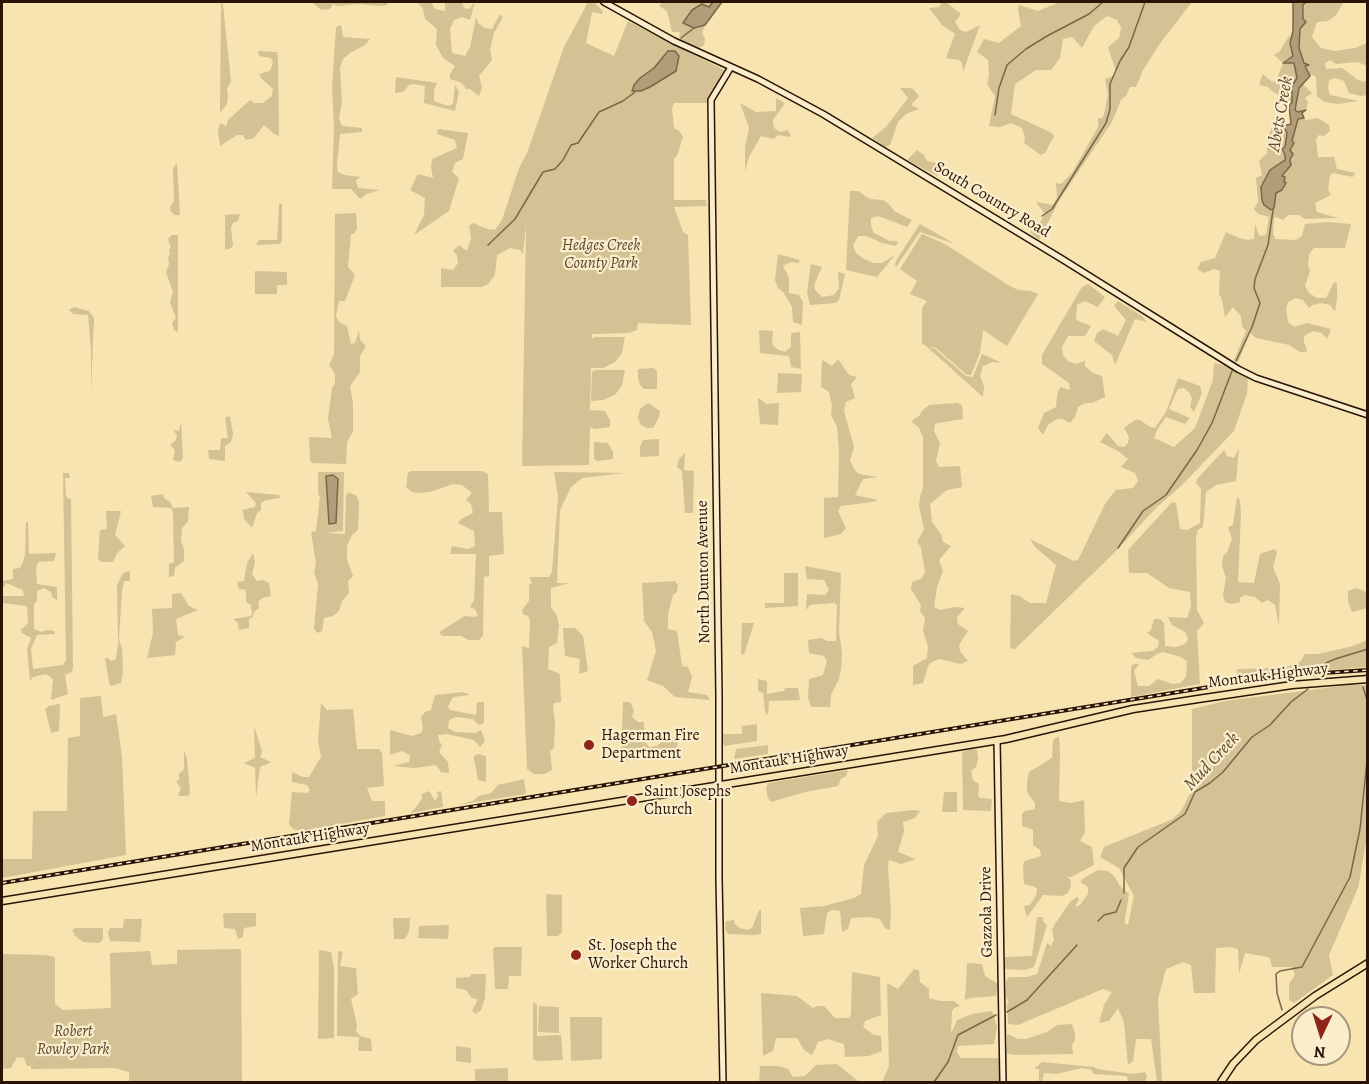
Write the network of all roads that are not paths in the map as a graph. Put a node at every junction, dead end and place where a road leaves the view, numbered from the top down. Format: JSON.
{"nodes":[{"id":1,"x":604,"y":2,"type":"edge"},
{"id":2,"x":731,"y":67,"type":"junction"},
{"id":3,"x":1368,"y":415,"type":"edge"},
{"id":4,"x":1368,"y":679,"type":"edge"},
{"id":5,"x":997,"y":740,"type":"junction"},
{"id":6,"x":719,"y":785,"type":"junction"},
{"id":7,"x":2,"y":901,"type":"edge"},
{"id":8,"x":1368,"y":963,"type":"edge"},
{"id":9,"x":1221,"y":1082,"type":"edge"},
{"id":10,"x":723,"y":1083,"type":"edge"},
{"id":11,"x":1003,"y":1083,"type":"edge"}],
"edges":[{"from":1,"to":2,"type":"street","name":"South Country Road"},
{"from":2,"to":3,"type":"street","name":"South Country Road"},
{"from":2,"to":6,"type":"street","name":"North Dunton Avenue"},
{"from":4,"to":5,"type":"main road","name":"Montauk Highway"},
{"from":5,"to":6,"type":"main road","name":"Montauk Highway"},
{"from":5,"to":11,"type":"street","name":"Gazzola Drive"},
{"from":6,"to":7,"type":"main road","name":"Montauk Highway"},
{"from":6,"to":10,"type":"street","name":"North Dunton Avenue"},
{"from":8,"to":9,"type":"main road"}]}
